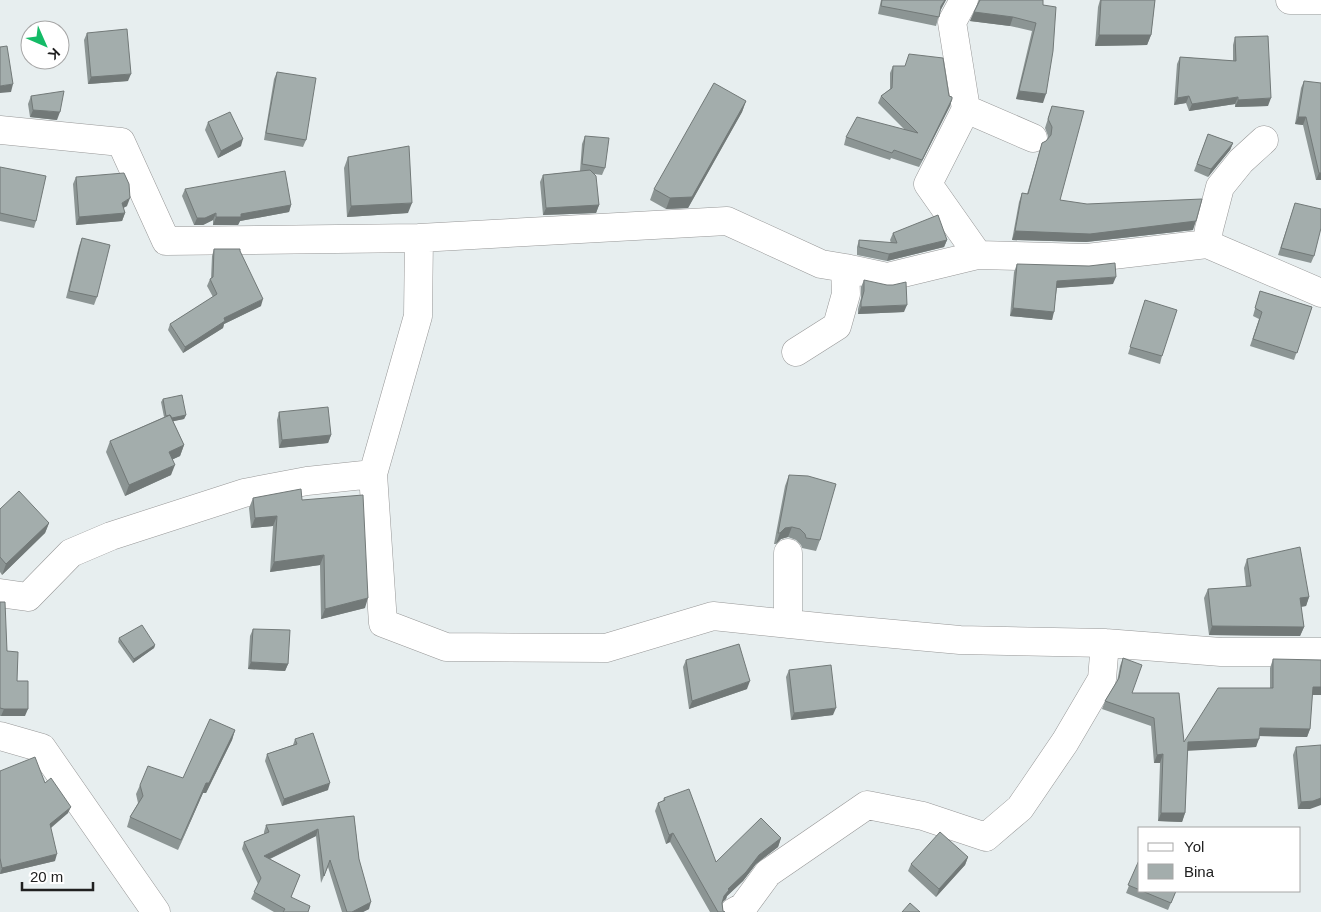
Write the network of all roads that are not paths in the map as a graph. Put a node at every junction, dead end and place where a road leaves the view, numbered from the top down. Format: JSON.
{"nodes":[{"id":1,"x":964,"y":0,"type":"edge"},
{"id":2,"x":1290,"y":0,"type":"edge"},
{"id":3,"x":1321,"y":0,"type":"edge"},
{"id":4,"x":966,"y":109,"type":"junction"},
{"id":5,"x":0,"y":130,"type":"edge"},
{"id":6,"x":1033,"y":138,"type":"dead end"},
{"id":7,"x":1264,"y":140,"type":"dead end"},
{"id":8,"x":420,"y":238,"type":"junction"},
{"id":9,"x":1207,"y":244,"type":"junction"},
{"id":10,"x":978,"y":255,"type":"junction"},
{"id":11,"x":845,"y":268,"type":"junction"},
{"id":12,"x":1321,"y":293,"type":"edge"},
{"id":13,"x":796,"y":352,"type":"dead end"},
{"id":14,"x":374,"y":474,"type":"junction"},
{"id":15,"x":788,"y":552,"type":"dead end"},
{"id":16,"x":0,"y":593,"type":"edge"},
{"id":17,"x":788,"y":624,"type":"junction"},
{"id":18,"x":1105,"y":643,"type":"junction"},
{"id":19,"x":1321,"y":652,"type":"edge"},
{"id":20,"x":0,"y":736,"type":"edge"},
{"id":21,"x":156,"y":912,"type":"edge"},
{"id":22,"x":734,"y":912,"type":"edge"}],
"edges":[{"from":1,"to":4,"type":"street"},
{"from":2,"to":3,"type":"street"},
{"from":4,"to":6,"type":"street"},
{"from":4,"to":10,"type":"street"},
{"from":5,"to":8,"type":"street"},
{"from":7,"to":9,"type":"street"},
{"from":8,"to":11,"type":"street"},
{"from":8,"to":14,"type":"street"},
{"from":9,"to":10,"type":"street"},
{"from":9,"to":12,"type":"street"},
{"from":10,"to":11,"type":"street"},
{"from":11,"to":13,"type":"street"},
{"from":14,"to":16,"type":"street"},
{"from":14,"to":17,"type":"street"},
{"from":15,"to":17,"type":"street"},
{"from":17,"to":18,"type":"street"},
{"from":18,"to":19,"type":"street"},
{"from":18,"to":22,"type":"street"},
{"from":20,"to":21,"type":"street"}]}
